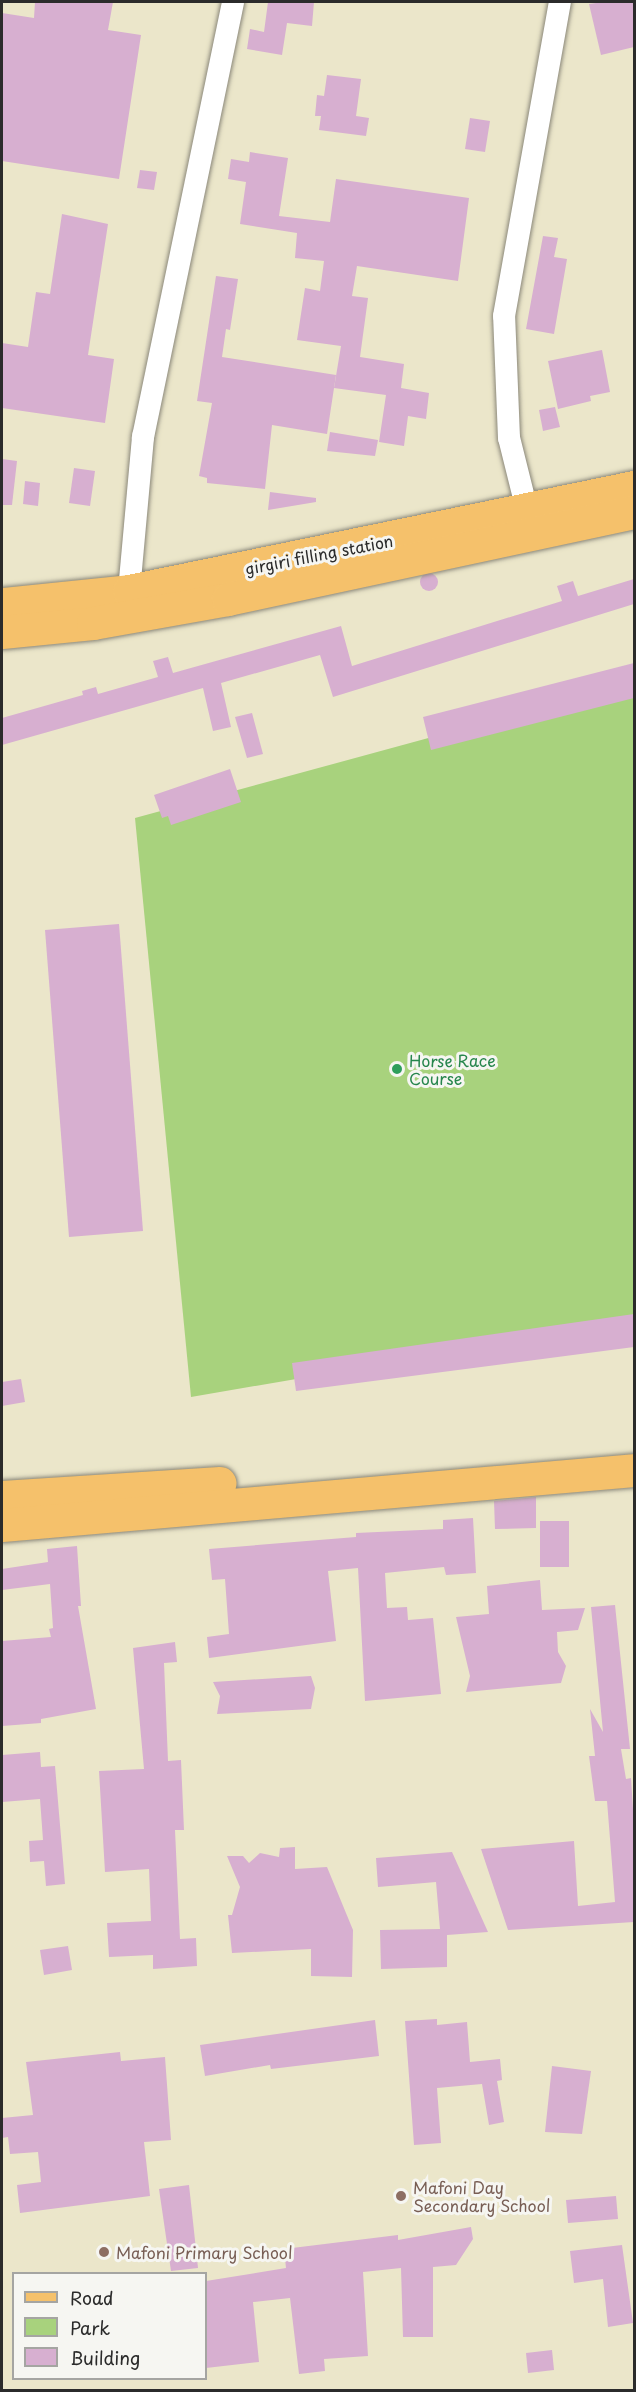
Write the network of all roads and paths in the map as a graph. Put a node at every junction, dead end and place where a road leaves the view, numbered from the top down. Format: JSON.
{"nodes":[{"id":1,"x":233,"y":2,"type":"edge"},
{"id":2,"x":560,"y":2,"type":"edge"},
{"id":3,"x":634,"y":487,"type":"edge"},
{"id":4,"x":527,"y":510,"type":"junction"},
{"id":5,"x":634,"y":512,"type":"edge"},
{"id":6,"x":129,"y":591,"type":"junction"},
{"id":7,"x":2,"y":604,"type":"edge"},
{"id":8,"x":2,"y":632,"type":"edge"},
{"id":9,"x":634,"y":1448,"type":"edge"},
{"id":10,"x":634,"y":1470,"type":"edge"},
{"id":11,"x":192,"y":1496,"type":"junction"},
{"id":12,"x":2,"y":1497,"type":"edge"},
{"id":13,"x":2,"y":1526,"type":"edge"}],
"edges":[{"from":1,"to":6,"type":"street"},
{"from":2,"to":4,"type":"street"},
{"from":3,"to":4,"type":"main road","name":"girgiri filling station"},
{"from":4,"to":6,"type":"main road","name":"girgiri filling station"},
{"from":5,"to":8,"type":"main road"},
{"from":6,"to":7,"type":"main road","name":"girgiri filling station"},
{"from":9,"to":11,"type":"main road"},
{"from":10,"to":11,"type":"main road"},
{"from":11,"to":12,"type":"main road"},
{"from":11,"to":13,"type":"main road"}]}
